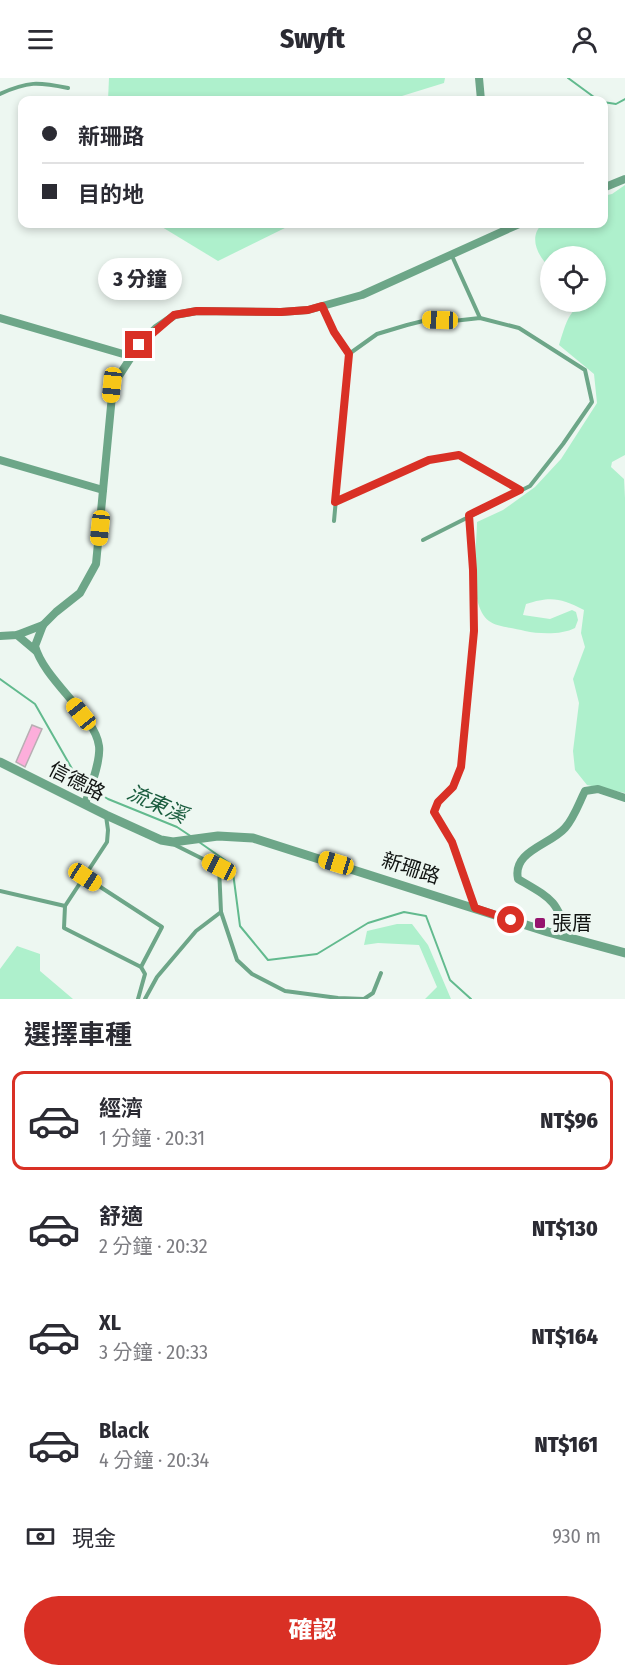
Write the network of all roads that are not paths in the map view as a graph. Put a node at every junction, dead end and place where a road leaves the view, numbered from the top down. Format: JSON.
{"nodes":[{"id":1,"x":479,"y":78,"type":"edge"},
{"id":2,"x":68,"y":88,"type":"dead end"},
{"id":3,"x":0,"y":94,"type":"edge"},
{"id":4,"x":481,"y":96,"type":"edge"},
{"id":5,"x":625,"y":178,"type":"edge"},
{"id":6,"x":608,"y":186,"type":"edge"},
{"id":7,"x":510,"y":228,"type":"edge"},
{"id":8,"x":451,"y":254,"type":"junction"},
{"id":9,"x":322,"y":306,"type":"junction"},
{"id":10,"x":0,"y":318,"type":"edge"},
{"id":11,"x":480,"y":318,"type":"junction"},
{"id":12,"x":349,"y":354,"type":"junction"},
{"id":13,"x":130,"y":356,"type":"junction"},
{"id":14,"x":0,"y":460,"type":"edge"},
{"id":15,"x":103,"y":490,"type":"junction"},
{"id":16,"x":520,"y":490,"type":"junction"},
{"id":17,"x":335,"y":502,"type":"junction"},
{"id":18,"x":469,"y":515,"type":"junction"},
{"id":19,"x":334,"y":521,"type":"dead end"},
{"id":20,"x":423,"y":540,"type":"dead end"},
{"id":21,"x":43,"y":625,"type":"junction"},
{"id":22,"x":17,"y":635,"type":"junction"},
{"id":23,"x":0,"y":636,"type":"edge"},
{"id":24,"x":36,"y":651,"type":"junction"},
{"id":25,"x":0,"y":762,"type":"edge"},
{"id":26,"x":625,"y":798,"type":"edge"},
{"id":27,"x":86,"y":801,"type":"junction"},
{"id":28,"x":106,"y":815,"type":"junction"},
{"id":29,"x":170,"y":841,"type":"junction"},
{"id":30,"x":85,"y":877,"type":"junction"},
{"id":31,"x":0,"y":891,"type":"edge"},
{"id":32,"x":65,"y":906,"type":"junction"},
{"id":33,"x":475,"y":908,"type":"junction"},
{"id":34,"x":221,"y":912,"type":"junction"},
{"id":35,"x":569,"y":938,"type":"junction"},
{"id":36,"x":625,"y":953,"type":"edge"},
{"id":37,"x":141,"y":967,"type":"junction"},
{"id":38,"x":381,"y":973,"type":"dead end"},
{"id":39,"x":138,"y":999,"type":"edge"},
{"id":40,"x":145,"y":999,"type":"edge"}],
"edges":[{"from":1,"to":4,"type":"street"},
{"from":2,"to":3,"type":"lane"},
{"from":5,"to":6,"type":"street"},
{"from":7,"to":8,"type":"street"},
{"from":8,"to":9,"type":"street"},
{"from":8,"to":11,"type":"lane"},
{"from":9,"to":12,"type":"lane"},
{"from":9,"to":13,"type":"street"},
{"from":10,"to":13,"type":"street"},
{"from":11,"to":12,"type":"lane"},
{"from":11,"to":16,"type":"lane"},
{"from":12,"to":17,"type":"lane"},
{"from":13,"to":15,"type":"street"},
{"from":14,"to":15,"type":"street"},
{"from":15,"to":21,"type":"street"},
{"from":16,"to":17,"type":"lane"},
{"from":16,"to":18,"type":"lane"},
{"from":17,"to":19,"type":"lane"},
{"from":18,"to":20,"type":"lane"},
{"from":18,"to":33,"type":"lane"},
{"from":21,"to":22,"type":"street"},
{"from":21,"to":24,"type":"street"},
{"from":22,"to":23,"type":"street"},
{"from":22,"to":24,"type":"street"},
{"from":24,"to":27,"type":"street"},
{"from":25,"to":27,"type":"street","name":"信德路"},
{"from":26,"to":35,"type":"street"},
{"from":27,"to":28,"type":"street","name":"信德路"},
{"from":28,"to":29,"type":"street","name":"信德路"},
{"from":28,"to":30,"type":"lane"},
{"from":29,"to":33,"type":"street","name":"新珊路"},
{"from":29,"to":34,"type":"lane"},
{"from":30,"to":32,"type":"lane"},
{"from":30,"to":37,"type":"lane"},
{"from":31,"to":32,"type":"lane"},
{"from":32,"to":37,"type":"lane"},
{"from":33,"to":35,"type":"street","name":"新珊路"},
{"from":34,"to":38,"type":"lane"},
{"from":34,"to":40,"type":"lane"},
{"from":35,"to":36,"type":"street","name":"新珊路"},
{"from":37,"to":39,"type":"lane"}]}
